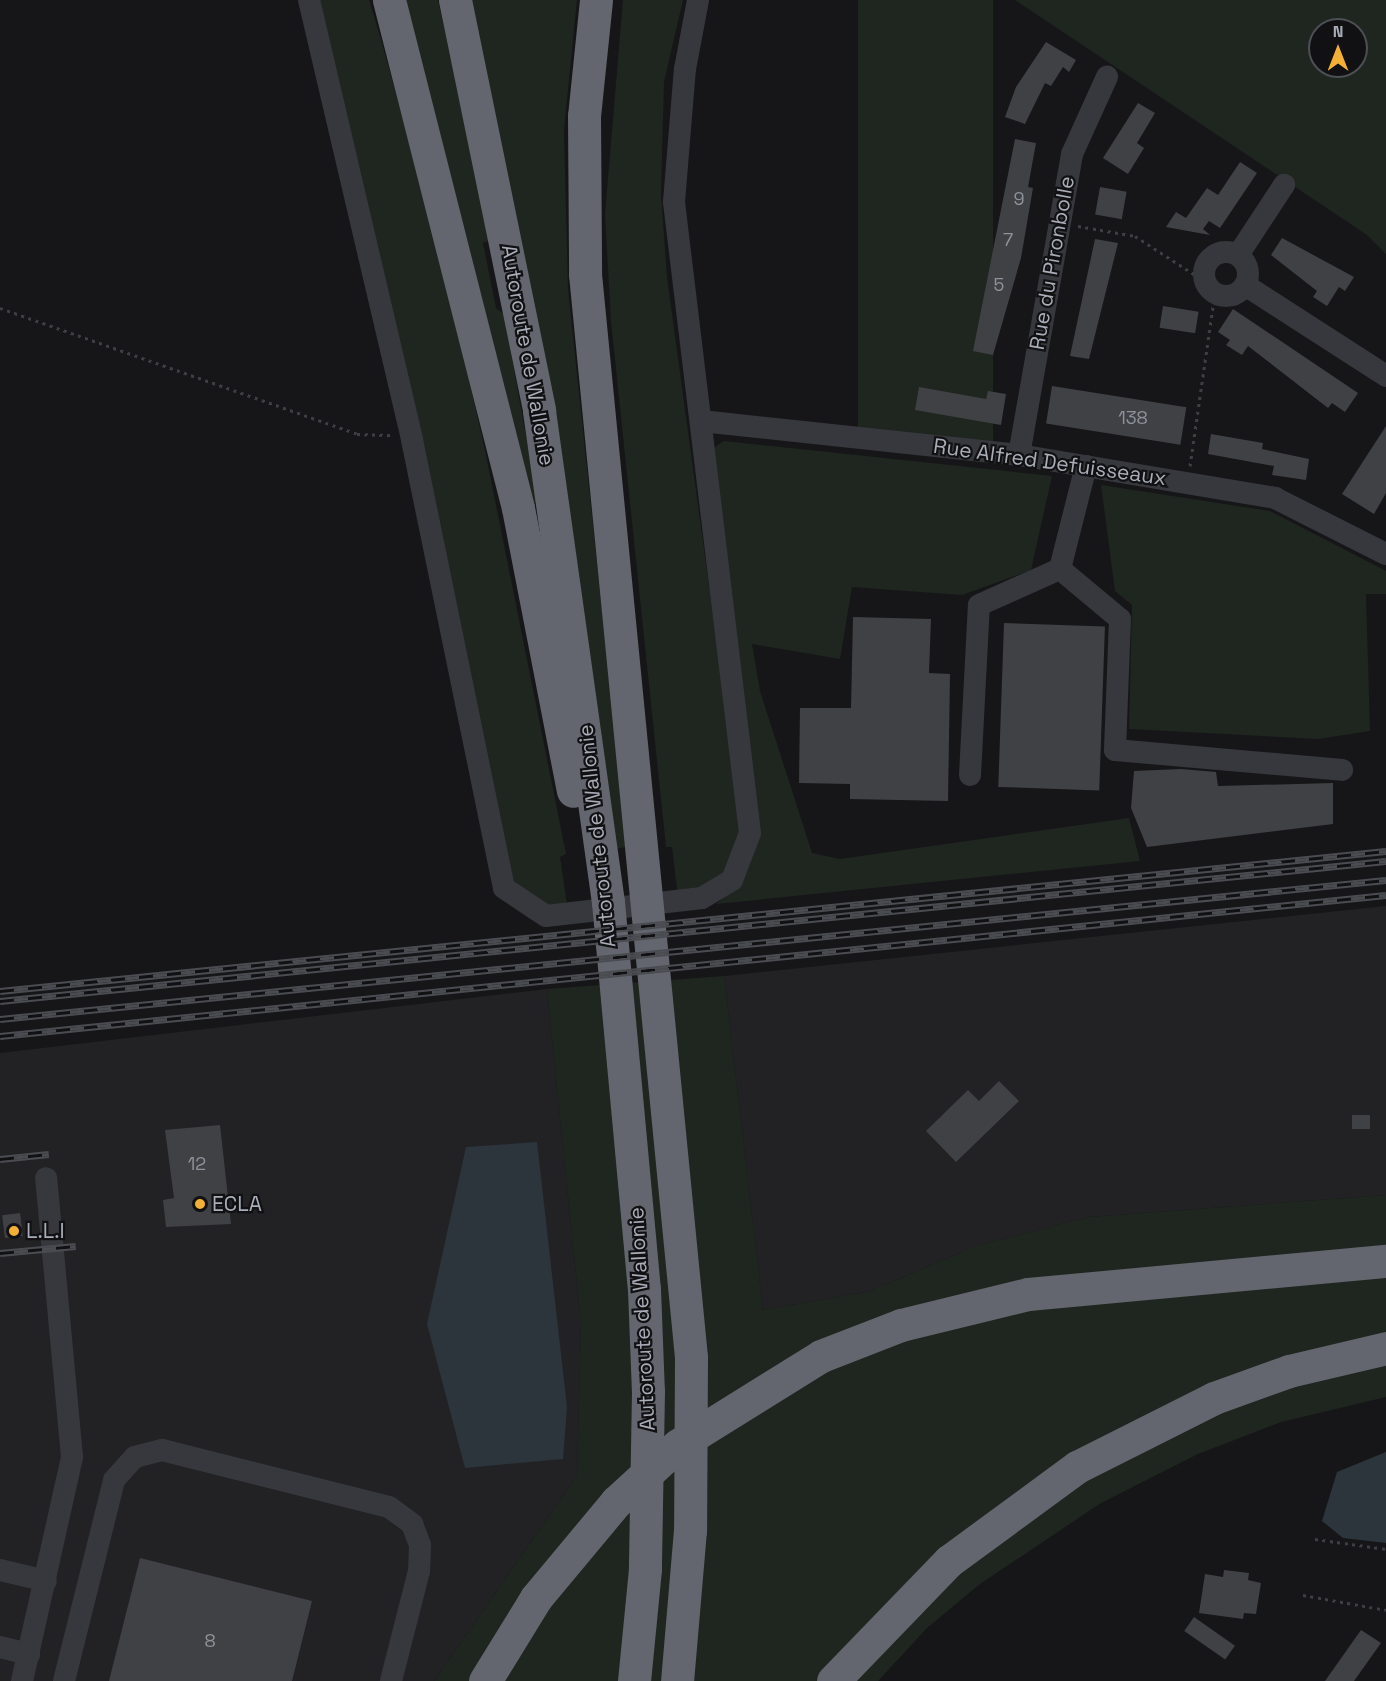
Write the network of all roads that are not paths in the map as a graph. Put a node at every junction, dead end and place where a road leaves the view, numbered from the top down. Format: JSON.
{"nodes":[{"id":1,"x":309,"y":0,"type":"edge"},
{"id":2,"x":389,"y":0,"type":"edge"},
{"id":3,"x":455,"y":0,"type":"edge"},
{"id":4,"x":596,"y":0,"type":"edge"},
{"id":5,"x":698,"y":0,"type":"edge"},
{"id":6,"x":1107,"y":77,"type":"dead end"},
{"id":7,"x":1284,"y":185,"type":"dead end"},
{"id":8,"x":1238,"y":255,"type":"junction"},
{"id":9,"x":1245,"y":285,"type":"junction"},
{"id":10,"x":1386,"y":376,"type":"edge"},
{"id":11,"x":701,"y":421,"type":"junction"},
{"id":12,"x":1019,"y":455,"type":"junction"},
{"id":13,"x":1086,"y":466,"type":"junction"},
{"id":14,"x":1385,"y":550,"type":"edge"},
{"id":15,"x":1060,"y":569,"type":"junction"},
{"id":16,"x":1342,"y":770,"type":"dead end"},
{"id":17,"x":970,"y":776,"type":"dead end"},
{"id":18,"x":593,"y":854,"type":"junction"},
{"id":19,"x":46,"y":1178,"type":"dead end"},
{"id":20,"x":1386,"y":1261,"type":"edge"},
{"id":21,"x":1386,"y":1348,"type":"edge"},
{"id":22,"x":0,"y":1570,"type":"edge"},
{"id":23,"x":46,"y":1581,"type":"junction"},
{"id":24,"x":0,"y":1647,"type":"edge"},
{"id":25,"x":29,"y":1654,"type":"junction"},
{"id":26,"x":22,"y":1681,"type":"edge"},
{"id":27,"x":64,"y":1681,"type":"edge"},
{"id":28,"x":391,"y":1681,"type":"edge"},
{"id":29,"x":485,"y":1681,"type":"edge"},
{"id":30,"x":634,"y":1681,"type":"edge"},
{"id":31,"x":677,"y":1681,"type":"edge"},
{"id":32,"x":833,"y":1681,"type":"edge"}],
"edges":[{"from":1,"to":11,"type":"street"},
{"from":2,"to":18,"type":"highway"},
{"from":3,"to":18,"type":"highway","name":"Autoroute de Wallonie"},
{"from":4,"to":31,"type":"highway","name":"Autoroute de Wallonie"},
{"from":5,"to":11,"type":"street"},
{"from":6,"to":12,"type":"street","name":"Rue du Pironbolle"},
{"from":7,"to":8,"type":"street"},
{"from":8,"to":9,"type":"street"},
{"from":8,"to":9,"type":"street"},
{"from":9,"to":10,"type":"street"},
{"from":11,"to":12,"type":"street","name":"Rue Alfred Defuisseaux"},
{"from":12,"to":13,"type":"street","name":"Rue Alfred Defuisseaux"},
{"from":13,"to":14,"type":"street","name":"Rue Alfred Defuisseaux"},
{"from":13,"to":15,"type":"street"},
{"from":15,"to":16,"type":"street"},
{"from":15,"to":17,"type":"street"},
{"from":18,"to":30,"type":"highway","name":"Autoroute de Wallonie"},
{"from":19,"to":23,"type":"street"},
{"from":20,"to":29,"type":"highway"},
{"from":21,"to":32,"type":"highway"},
{"from":22,"to":23,"type":"street"},
{"from":23,"to":25,"type":"street"},
{"from":24,"to":25,"type":"street"},
{"from":25,"to":26,"type":"street"},
{"from":27,"to":28,"type":"street"}]}
